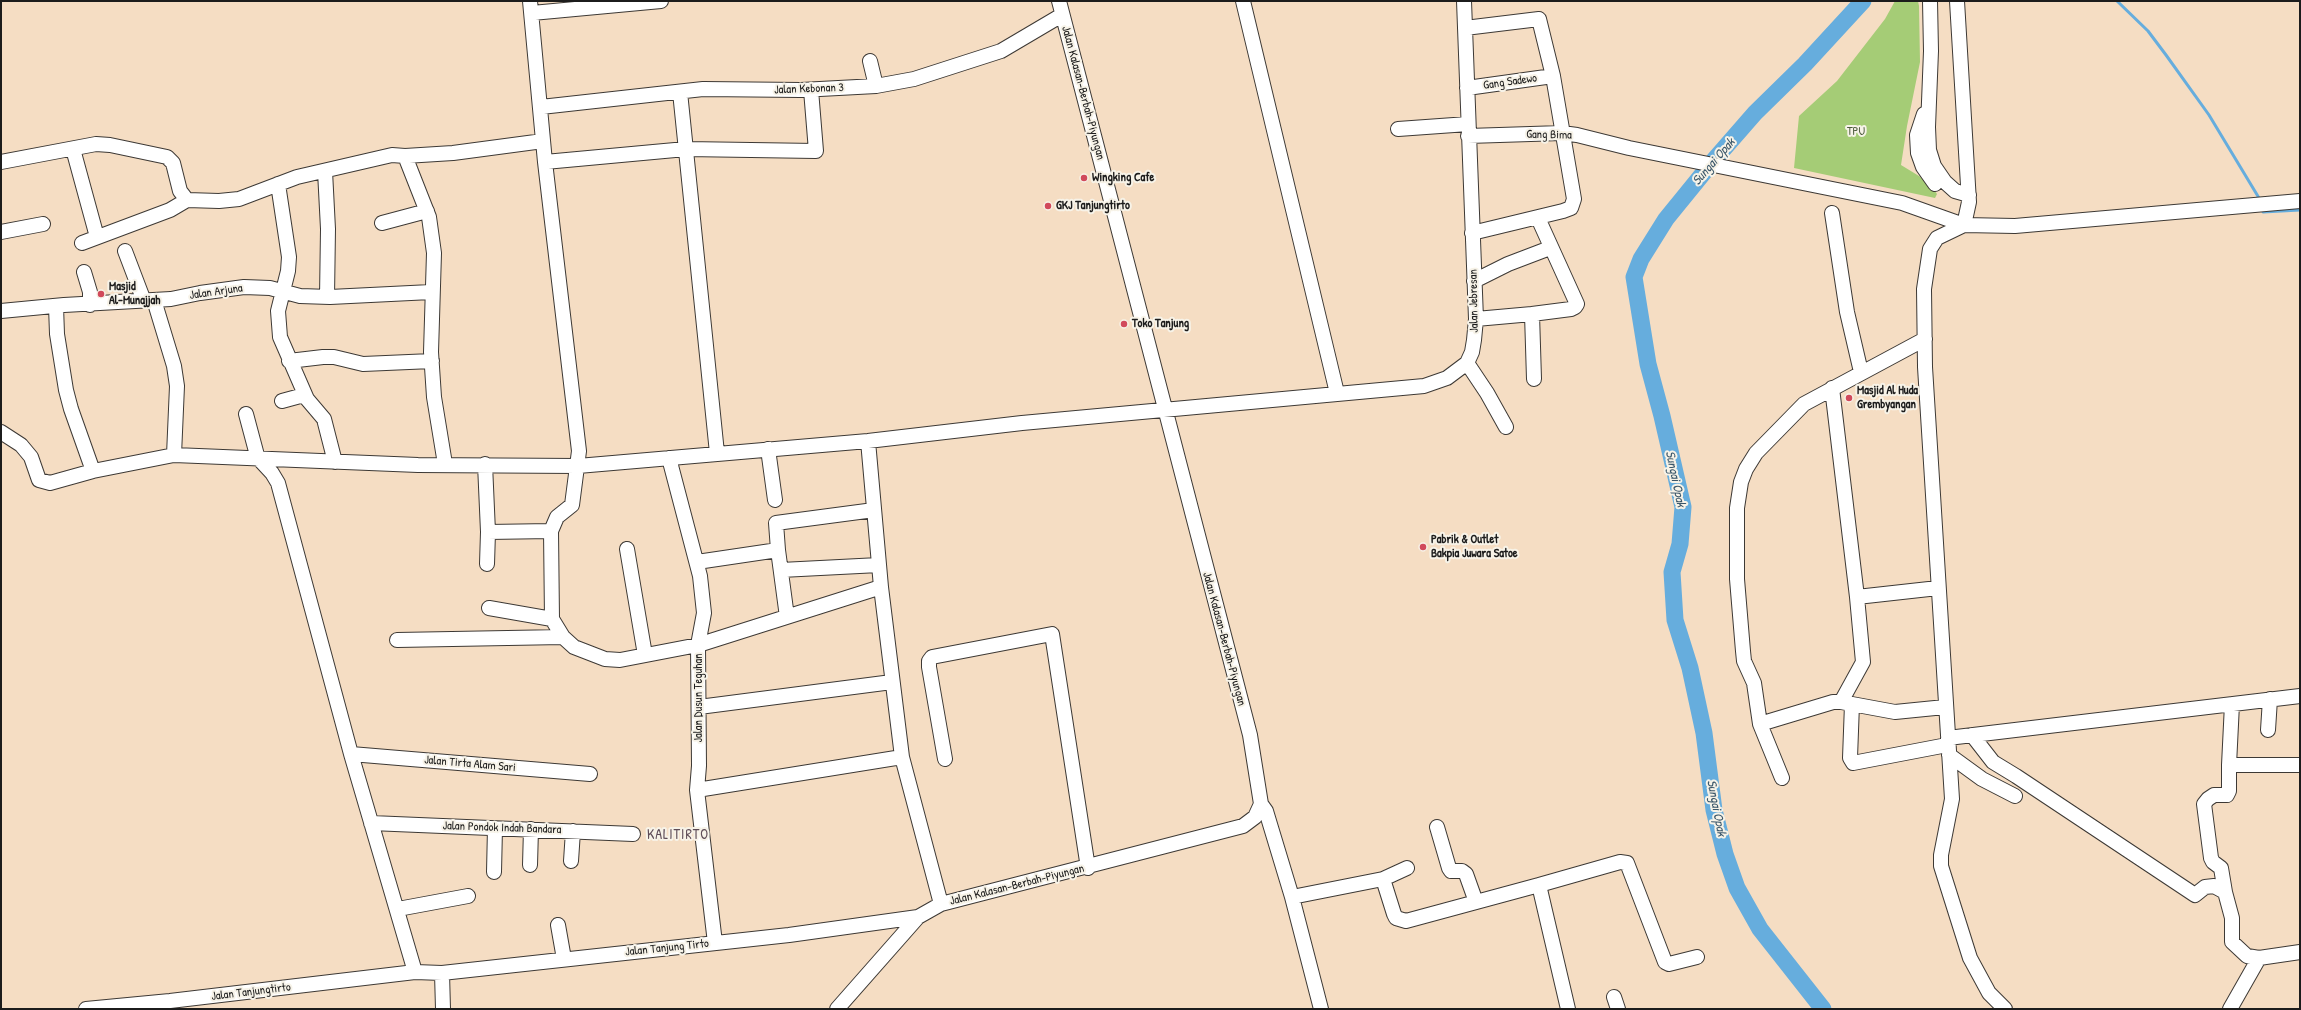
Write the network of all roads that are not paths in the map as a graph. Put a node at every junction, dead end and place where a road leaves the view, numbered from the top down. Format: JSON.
{"nodes":[{"id":1,"x":662,"y":1,"type":"edge"},
{"id":2,"x":1059,"y":1,"type":"edge"},
{"id":3,"x":1243,"y":1,"type":"edge"},
{"id":4,"x":1464,"y":1,"type":"edge"},
{"id":5,"x":1930,"y":1,"type":"edge"},
{"id":6,"x":1957,"y":1,"type":"edge"},
{"id":7,"x":531,"y":7,"type":"edge"},
{"id":8,"x":1062,"y":15,"type":"junction"},
{"id":9,"x":1465,"y":28,"type":"junction"},
{"id":10,"x":870,"y":61,"type":"dead end"},
{"id":11,"x":1553,"y":76,"type":"junction"},
{"id":12,"x":876,"y":86,"type":"junction"},
{"id":13,"x":1467,"y":88,"type":"junction"},
{"id":14,"x":811,"y":90,"type":"junction"},
{"id":15,"x":680,"y":92,"type":"junction"},
{"id":16,"x":541,"y":107,"type":"junction"},
{"id":17,"x":1398,"y":129,"type":"dead end"},
{"id":18,"x":1468,"y":130,"type":"junction"},
{"id":19,"x":1562,"y":133,"type":"junction"},
{"id":20,"x":543,"y":141,"type":"junction"},
{"id":21,"x":73,"y":149,"type":"junction"},
{"id":22,"x":686,"y":149,"type":"junction"},
{"id":23,"x":405,"y":156,"type":"junction"},
{"id":24,"x":1,"y":162,"type":"edge"},
{"id":25,"x":545,"y":162,"type":"junction"},
{"id":26,"x":325,"y":171,"type":"junction"},
{"id":27,"x":278,"y":184,"type":"junction"},
{"id":28,"x":1969,"y":199,"type":"junction"},
{"id":29,"x":187,"y":200,"type":"junction"},
{"id":30,"x":2300,"y":201,"type":"edge"},
{"id":31,"x":427,"y":211,"type":"junction"},
{"id":32,"x":1832,"y":213,"type":"dead end"},
{"id":33,"x":1538,"y":218,"type":"junction"},
{"id":34,"x":382,"y":223,"type":"dead end"},
{"id":35,"x":42,"y":224,"type":"dead end"},
{"id":36,"x":1964,"y":225,"type":"junction"},
{"id":37,"x":1,"y":232,"type":"edge"},
{"id":38,"x":1472,"y":233,"type":"junction"},
{"id":39,"x":97,"y":237,"type":"junction"},
{"id":40,"x":82,"y":243,"type":"dead end"},
{"id":41,"x":1550,"y":248,"type":"junction"},
{"id":42,"x":125,"y":251,"type":"dead end"},
{"id":43,"x":84,"y":272,"type":"dead end"},
{"id":44,"x":1474,"y":281,"type":"junction"},
{"id":45,"x":284,"y":291,"type":"junction"},
{"id":46,"x":431,"y":292,"type":"junction"},
{"id":47,"x":327,"y":297,"type":"junction"},
{"id":48,"x":149,"y":300,"type":"junction"},
{"id":49,"x":90,"y":305,"type":"junction"},
{"id":50,"x":56,"y":306,"type":"junction"},
{"id":51,"x":1,"y":311,"type":"edge"},
{"id":52,"x":1532,"y":314,"type":"junction"},
{"id":53,"x":1476,"y":319,"type":"junction"},
{"id":54,"x":1925,"y":339,"type":"junction"},
{"id":55,"x":289,"y":361,"type":"junction"},
{"id":56,"x":432,"y":361,"type":"junction"},
{"id":57,"x":1467,"y":363,"type":"junction"},
{"id":58,"x":1861,"y":372,"type":"junction"},
{"id":59,"x":1534,"y":379,"type":"dead end"},
{"id":60,"x":1832,"y":388,"type":"junction"},
{"id":61,"x":1337,"y":393,"type":"junction"},
{"id":62,"x":304,"y":395,"type":"junction"},
{"id":63,"x":282,"y":401,"type":"dead end"},
{"id":64,"x":1165,"y":409,"type":"junction"},
{"id":65,"x":246,"y":414,"type":"dead end"},
{"id":66,"x":1506,"y":427,"type":"dead end"},
{"id":67,"x":1,"y":432,"type":"edge"},
{"id":68,"x":868,"y":441,"type":"junction"},
{"id":69,"x":768,"y":449,"type":"junction"},
{"id":70,"x":717,"y":453,"type":"junction"},
{"id":71,"x":174,"y":455,"type":"junction"},
{"id":72,"x":669,"y":458,"type":"junction"},
{"id":73,"x":258,"y":459,"type":"junction"},
{"id":74,"x":297,"y":461,"type":"junction"},
{"id":75,"x":335,"y":462,"type":"junction"},
{"id":76,"x":444,"y":464,"type":"junction"},
{"id":77,"x":485,"y":464,"type":"junction"},
{"id":78,"x":578,"y":466,"type":"junction"},
{"id":79,"x":94,"y":471,"type":"junction"},
{"id":80,"x":278,"y":483,"type":"junction"},
{"id":81,"x":775,"y":500,"type":"dead end"},
{"id":82,"x":874,"y":510,"type":"junction"},
{"id":83,"x":551,"y":531,"type":"junction"},
{"id":84,"x":488,"y":532,"type":"junction"},
{"id":85,"x":628,"y":548,"type":"dead end"},
{"id":86,"x":778,"y":550,"type":"junction"},
{"id":87,"x":697,"y":562,"type":"junction"},
{"id":88,"x":487,"y":564,"type":"dead end"},
{"id":89,"x":879,"y":565,"type":"junction"},
{"id":90,"x":781,"y":570,"type":"junction"},
{"id":91,"x":881,"y":587,"type":"junction"},
{"id":92,"x":1938,"y":588,"type":"junction"},
{"id":93,"x":1857,"y":597,"type":"junction"},
{"id":94,"x":489,"y":608,"type":"dead end"},
{"id":95,"x":787,"y":617,"type":"junction"},
{"id":96,"x":552,"y":619,"type":"junction"},
{"id":97,"x":563,"y":637,"type":"junction"},
{"id":98,"x":397,"y":640,"type":"dead end"},
{"id":99,"x":698,"y":646,"type":"junction"},
{"id":100,"x":645,"y":656,"type":"junction"},
{"id":101,"x":892,"y":682,"type":"junction"},
{"id":102,"x":2300,"y":696,"type":"edge"},
{"id":103,"x":2270,"y":699,"type":"junction"},
{"id":104,"x":1846,"y":703,"type":"junction"},
{"id":105,"x":2232,"y":704,"type":"junction"},
{"id":106,"x":699,"y":707,"type":"junction"},
{"id":107,"x":1945,"y":707,"type":"junction"},
{"id":108,"x":1762,"y":723,"type":"junction"},
{"id":109,"x":2268,"y":730,"type":"dead end"},
{"id":110,"x":1972,"y":734,"type":"junction"},
{"id":111,"x":1948,"y":746,"type":"junction"},
{"id":112,"x":351,"y":754,"type":"junction"},
{"id":113,"x":902,"y":758,"type":"junction"},
{"id":114,"x":945,"y":759,"type":"dead end"},
{"id":115,"x":2229,"y":765,"type":"junction"},
{"id":116,"x":2300,"y":765,"type":"edge"},
{"id":117,"x":590,"y":774,"type":"dead end"},
{"id":118,"x":1782,"y":778,"type":"dead end"},
{"id":119,"x":697,"y":790,"type":"junction"},
{"id":120,"x":2015,"y":796,"type":"dead end"},
{"id":121,"x":1261,"y":804,"type":"junction"},
{"id":122,"x":371,"y":823,"type":"junction"},
{"id":123,"x":1437,"y":827,"type":"dead end"},
{"id":124,"x":495,"y":828,"type":"junction"},
{"id":125,"x":531,"y":829,"type":"junction"},
{"id":126,"x":573,"y":831,"type":"junction"},
{"id":127,"x":633,"y":834,"type":"dead end"},
{"id":128,"x":571,"y":862,"type":"dead end"},
{"id":129,"x":530,"y":865,"type":"dead end"},
{"id":130,"x":1088,"y":868,"type":"junction"},
{"id":131,"x":1407,"y":868,"type":"dead end"},
{"id":132,"x":494,"y":872,"type":"dead end"},
{"id":133,"x":1383,"y":880,"type":"junction"},
{"id":134,"x":1539,"y":885,"type":"junction"},
{"id":135,"x":2225,"y":892,"type":"junction"},
{"id":136,"x":468,"y":896,"type":"dead end"},
{"id":137,"x":1292,"y":897,"type":"junction"},
{"id":138,"x":1476,"y":902,"type":"junction"},
{"id":139,"x":941,"y":904,"type":"junction"},
{"id":140,"x":398,"y":909,"type":"junction"},
{"id":141,"x":918,"y":917,"type":"junction"},
{"id":142,"x":891,"y":922,"type":"junction"},
{"id":143,"x":558,"y":925,"type":"dead end"},
{"id":144,"x":899,"y":939,"type":"junction"},
{"id":145,"x":715,"y":942,"type":"junction"},
{"id":146,"x":2300,"y":952,"type":"edge"},
{"id":147,"x":1697,"y":957,"type":"dead end"},
{"id":148,"x":2259,"y":958,"type":"junction"},
{"id":149,"x":564,"y":959,"type":"junction"},
{"id":150,"x":415,"y":972,"type":"junction"},
{"id":151,"x":442,"y":973,"type":"junction"},
{"id":152,"x":86,"y":1009,"type":"edge"},
{"id":153,"x":443,"y":1009,"type":"edge"},
{"id":154,"x":837,"y":1009,"type":"edge"},
{"id":155,"x":1321,"y":1009,"type":"edge"},
{"id":156,"x":1568,"y":1009,"type":"edge"},
{"id":157,"x":2005,"y":1009,"type":"edge"},
{"id":158,"x":2230,"y":1009,"type":"edge"}],
"edges":[{"from":1,"to":7,"type":"street"},
{"from":2,"to":8,"type":"street","name":"Jalan Kalasan-Berbah-Piyungan"},
{"from":3,"to":61,"type":"street"},
{"from":4,"to":9,"type":"street","name":"Jalan Jebresan"},
{"from":5,"to":28,"type":"street"},
{"from":6,"to":28,"type":"street"},
{"from":7,"to":16,"type":"street"},
{"from":8,"to":12,"type":"street","name":"Jalan Kebonan 3"},
{"from":8,"to":64,"type":"street","name":"Jalan Kalasan-Berbah-Piyungan"},
{"from":9,"to":11,"type":"street"},
{"from":9,"to":13,"type":"street","name":"Jalan Jebresan"},
{"from":10,"to":12,"type":"street"},
{"from":11,"to":13,"type":"street","name":"Gang Sadewo"},
{"from":11,"to":19,"type":"street"},
{"from":12,"to":14,"type":"street","name":"Jalan Kebonan 3"},
{"from":13,"to":18,"type":"street","name":"Jalan Jebresan"},
{"from":14,"to":15,"type":"street","name":"Jalan Kebonan 3"},
{"from":14,"to":22,"type":"street"},
{"from":15,"to":16,"type":"street","name":"Jalan Kebonan 3"},
{"from":15,"to":22,"type":"street"},
{"from":16,"to":20,"type":"street"},
{"from":17,"to":18,"type":"street","name":"Gang Bima"},
{"from":18,"to":19,"type":"street","name":"Gang Bima"},
{"from":18,"to":38,"type":"street","name":"Jalan Jebresan"},
{"from":19,"to":33,"type":"street"},
{"from":19,"to":36,"type":"street","name":"Gang Bima"},
{"from":20,"to":23,"type":"street"},
{"from":20,"to":25,"type":"street"},
{"from":21,"to":24,"type":"street"},
{"from":21,"to":29,"type":"street"},
{"from":21,"to":39,"type":"street"},
{"from":22,"to":25,"type":"street"},
{"from":22,"to":70,"type":"street"},
{"from":23,"to":26,"type":"street"},
{"from":23,"to":31,"type":"street"},
{"from":25,"to":78,"type":"street"},
{"from":26,"to":27,"type":"street"},
{"from":26,"to":47,"type":"street"},
{"from":27,"to":29,"type":"street"},
{"from":27,"to":45,"type":"street"},
{"from":28,"to":36,"type":"street"},
{"from":29,"to":39,"type":"street"},
{"from":30,"to":36,"type":"street"},
{"from":31,"to":34,"type":"street"},
{"from":31,"to":46,"type":"street"},
{"from":32,"to":58,"type":"street"},
{"from":33,"to":38,"type":"street"},
{"from":33,"to":41,"type":"street"},
{"from":35,"to":37,"type":"street"},
{"from":36,"to":54,"type":"street"},
{"from":38,"to":44,"type":"street","name":"Jalan Jebresan"},
{"from":39,"to":40,"type":"street"},
{"from":41,"to":44,"type":"street"},
{"from":41,"to":52,"type":"street"},
{"from":42,"to":48,"type":"street"},
{"from":43,"to":49,"type":"street"},
{"from":44,"to":53,"type":"street","name":"Jalan Jebresan"},
{"from":45,"to":47,"type":"street","name":"Jalan Arjuna"},
{"from":45,"to":48,"type":"street","name":"Jalan Arjuna"},
{"from":45,"to":55,"type":"street"},
{"from":46,"to":47,"type":"street","name":"Jalan Arjuna"},
{"from":46,"to":56,"type":"street"},
{"from":48,"to":49,"type":"street","name":"Jalan Arjuna"},
{"from":48,"to":71,"type":"street"},
{"from":49,"to":50,"type":"street","name":"Jalan Arjuna"},
{"from":50,"to":51,"type":"street","name":"Jalan Arjuna"},
{"from":50,"to":79,"type":"street"},
{"from":52,"to":53,"type":"street"},
{"from":52,"to":59,"type":"street"},
{"from":53,"to":57,"type":"street","name":"Jalan Jebresan"},
{"from":54,"to":58,"type":"street"},
{"from":54,"to":92,"type":"street"},
{"from":55,"to":56,"type":"street"},
{"from":55,"to":62,"type":"street"},
{"from":56,"to":76,"type":"street"},
{"from":57,"to":61,"type":"street"},
{"from":57,"to":66,"type":"street"},
{"from":58,"to":60,"type":"street"},
{"from":60,"to":93,"type":"street"},
{"from":60,"to":108,"type":"street"},
{"from":61,"to":64,"type":"street"},
{"from":62,"to":63,"type":"street"},
{"from":62,"to":75,"type":"street"},
{"from":64,"to":68,"type":"street"},
{"from":64,"to":121,"type":"street","name":"Jalan Kalasan-Berbah-Piyungan"},
{"from":65,"to":73,"type":"street"},
{"from":67,"to":79,"type":"street"},
{"from":68,"to":69,"type":"street"},
{"from":68,"to":82,"type":"street"},
{"from":69,"to":70,"type":"street"},
{"from":69,"to":81,"type":"street"},
{"from":70,"to":72,"type":"street"},
{"from":71,"to":73,"type":"street"},
{"from":71,"to":79,"type":"street"},
{"from":72,"to":78,"type":"street"},
{"from":72,"to":87,"type":"street","name":"Jalan Dusun Teguhan"},
{"from":73,"to":74,"type":"street"},
{"from":73,"to":80,"type":"street"},
{"from":74,"to":75,"type":"street"},
{"from":74,"to":80,"type":"street"},
{"from":75,"to":76,"type":"street"},
{"from":76,"to":77,"type":"street"},
{"from":77,"to":78,"type":"street"},
{"from":77,"to":84,"type":"street"},
{"from":78,"to":83,"type":"street"},
{"from":80,"to":112,"type":"street"},
{"from":82,"to":86,"type":"street"},
{"from":82,"to":89,"type":"street"},
{"from":83,"to":84,"type":"street"},
{"from":83,"to":96,"type":"street"},
{"from":84,"to":88,"type":"street"},
{"from":85,"to":100,"type":"street"},
{"from":86,"to":87,"type":"street"},
{"from":86,"to":90,"type":"street"},
{"from":87,"to":99,"type":"street","name":"Jalan Dusun Teguhan"},
{"from":89,"to":90,"type":"street"},
{"from":89,"to":91,"type":"street"},
{"from":90,"to":95,"type":"street"},
{"from":91,"to":95,"type":"street"},
{"from":91,"to":101,"type":"street"},
{"from":92,"to":93,"type":"street"},
{"from":92,"to":107,"type":"street"},
{"from":93,"to":104,"type":"street"},
{"from":94,"to":96,"type":"street"},
{"from":95,"to":99,"type":"street"},
{"from":96,"to":97,"type":"street"},
{"from":97,"to":98,"type":"street"},
{"from":97,"to":100,"type":"street"},
{"from":99,"to":100,"type":"street"},
{"from":99,"to":106,"type":"street","name":"Jalan Dusun Teguhan"},
{"from":101,"to":106,"type":"street"},
{"from":101,"to":113,"type":"street"},
{"from":102,"to":103,"type":"street"},
{"from":103,"to":105,"type":"street"},
{"from":103,"to":109,"type":"street"},
{"from":104,"to":107,"type":"street"},
{"from":104,"to":108,"type":"street"},
{"from":104,"to":111,"type":"street"},
{"from":105,"to":110,"type":"street"},
{"from":105,"to":115,"type":"street"},
{"from":106,"to":119,"type":"street","name":"Jalan Dusun Teguhan"},
{"from":107,"to":111,"type":"street"},
{"from":108,"to":118,"type":"street"},
{"from":110,"to":111,"type":"street"},
{"from":110,"to":135,"type":"street"},
{"from":111,"to":120,"type":"street"},
{"from":111,"to":157,"type":"street"},
{"from":112,"to":117,"type":"street","name":"Jalan Tirta Alam Sari"},
{"from":112,"to":122,"type":"street"},
{"from":113,"to":119,"type":"street"},
{"from":113,"to":139,"type":"street"},
{"from":114,"to":130,"type":"street"},
{"from":115,"to":116,"type":"street"},
{"from":115,"to":135,"type":"street"},
{"from":119,"to":145,"type":"street","name":"Jalan Dusun Teguhan"},
{"from":121,"to":130,"type":"street","name":"Jalan Kalasan-Berbah-Piyungan"},
{"from":121,"to":137,"type":"street"},
{"from":122,"to":124,"type":"street","name":"Jalan Pondok Indah Bandara"},
{"from":122,"to":140,"type":"street"},
{"from":123,"to":138,"type":"street"},
{"from":124,"to":125,"type":"street","name":"Jalan Pondok Indah Bandara"},
{"from":124,"to":132,"type":"street"},
{"from":125,"to":126,"type":"street","name":"Jalan Pondok Indah Bandara"},
{"from":125,"to":129,"type":"street"},
{"from":126,"to":127,"type":"street","name":"Jalan Pondok Indah Bandara"},
{"from":126,"to":128,"type":"street"},
{"from":130,"to":139,"type":"street","name":"Jalan Kalasan-Berbah-Piyungan"},
{"from":131,"to":133,"type":"street"},
{"from":133,"to":137,"type":"street"},
{"from":133,"to":138,"type":"street"},
{"from":134,"to":138,"type":"street"},
{"from":134,"to":147,"type":"street"},
{"from":134,"to":156,"type":"street"},
{"from":135,"to":148,"type":"street"},
{"from":136,"to":140,"type":"street"},
{"from":137,"to":155,"type":"street"},
{"from":139,"to":141,"type":"street","name":"Jalan Kalasan-Berbah-Piyungan"},
{"from":140,"to":150,"type":"street"},
{"from":141,"to":142,"type":"street","name":"Jalan Tanjung Tirto"},
{"from":141,"to":144,"type":"street","name":"Jalan Kalasan-Berbah-Piyungan"},
{"from":142,"to":144,"type":"street"},
{"from":142,"to":145,"type":"street","name":"Jalan Tanjung Tirto"},
{"from":143,"to":149,"type":"street"},
{"from":144,"to":154,"type":"street","name":"Jalan Kalasan-Berbah-Piyungan"},
{"from":145,"to":149,"type":"street","name":"Jalan Tanjung Tirto"},
{"from":146,"to":148,"type":"street"},
{"from":148,"to":158,"type":"street"},
{"from":149,"to":151,"type":"street","name":"Jalan Tanjung Tirto"},
{"from":150,"to":151,"type":"street","name":"Jalan Tanjung Tirto"},
{"from":150,"to":152,"type":"street","name":"Jalan Tanjungtirto"},
{"from":151,"to":153,"type":"street"}]}
